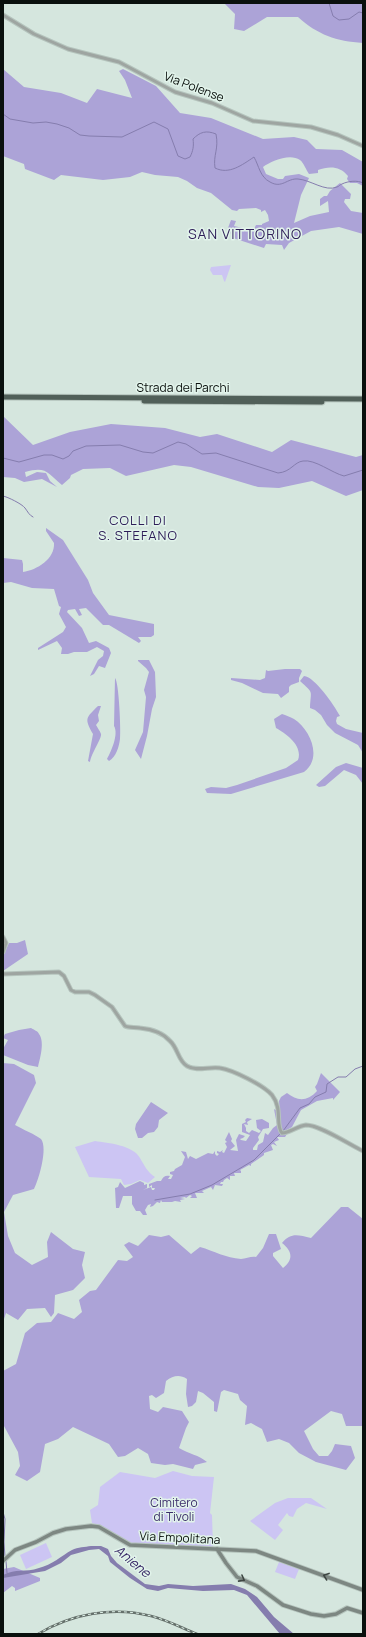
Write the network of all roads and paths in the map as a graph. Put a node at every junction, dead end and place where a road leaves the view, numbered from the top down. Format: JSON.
{"nodes":[{"id":1,"x":3,"y":15,"type":"edge"},
{"id":2,"x":363,"y":146,"type":"edge"},
{"id":3,"x":3,"y":399,"type":"edge"},
{"id":4,"x":363,"y":399,"type":"edge"},
{"id":5,"x":363,"y":402,"type":"edge"},
{"id":6,"x":3,"y":937,"type":"edge"},
{"id":7,"x":3,"y":952,"type":"edge"},
{"id":8,"x":3,"y":974,"type":"edge"},
{"id":9,"x":363,"y":1152,"type":"edge"},
{"id":10,"x":217,"y":1550,"type":"junction"},
{"id":11,"x":3,"y":1561,"type":"edge"},
{"id":12,"x":363,"y":1590,"type":"edge"},
{"id":13,"x":363,"y":1613,"type":"edge"}],
"edges":[{"from":1,"to":2,"type":"street","name":"Via Polense"},
{"from":3,"to":4,"type":"highway","name":"Strada dei Parchi"},
{"from":3,"to":5,"type":"highway","name":"Strada dei Parchi"},
{"from":6,"to":7,"type":"street"},
{"from":8,"to":9,"type":"street"},
{"from":10,"to":11,"type":"main road","name":"Via Empolitana"},
{"from":12,"to":10,"type":"main road","name":"Via Empolitana","one_way":true},
{"from":10,"to":13,"type":"main road","one_way":true}]}
